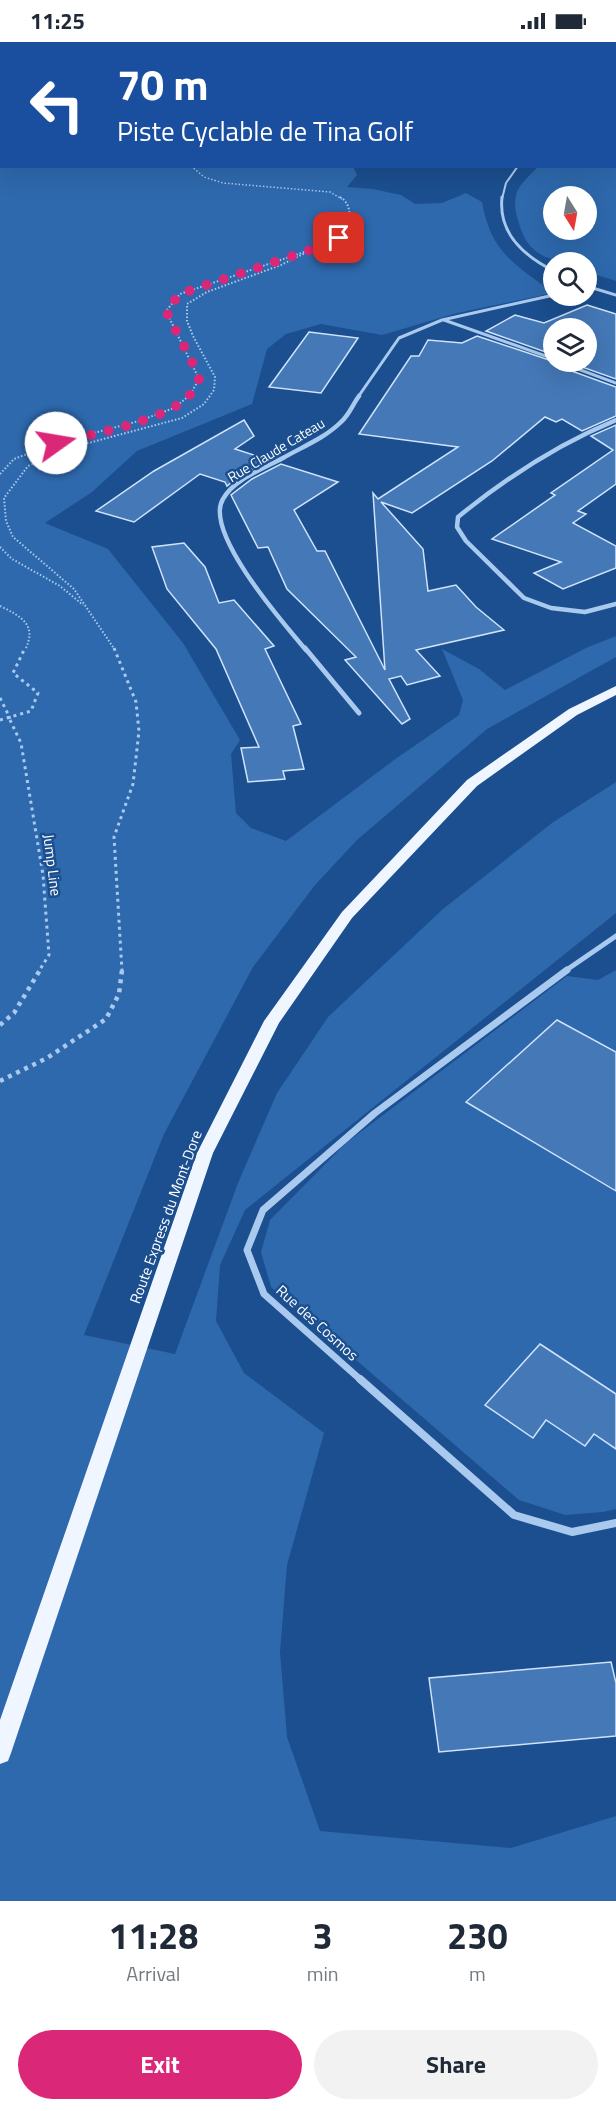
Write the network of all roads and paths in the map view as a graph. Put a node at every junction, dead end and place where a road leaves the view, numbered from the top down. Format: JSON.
{"nodes":[{"id":1,"x":193,"y":168,"type":"edge"},
{"id":2,"x":516,"y":168,"type":"edge"},
{"id":3,"x":311,"y":250,"type":"junction"},
{"id":4,"x":543,"y":264,"type":"edge"},
{"id":5,"x":597,"y":290,"type":"edge"},
{"id":6,"x":616,"y":295,"type":"edge"},
{"id":7,"x":543,"y":297,"type":"edge"},
{"id":8,"x":442,"y":320,"type":"junction"},
{"id":9,"x":543,"y":356,"type":"edge"},
{"id":10,"x":586,"y":372,"type":"edge"},
{"id":11,"x":616,"y":383,"type":"edge"},
{"id":12,"x":616,"y":420,"type":"edge"},
{"id":13,"x":0,"y":474,"type":"edge"},
{"id":14,"x":0,"y":546,"type":"edge"},
{"id":15,"x":616,"y":604,"type":"edge"},
{"id":16,"x":0,"y":606,"type":"edge"},
{"id":17,"x":88,"y":609,"type":"junction"},
{"id":18,"x":616,"y":690,"type":"edge"},
{"id":19,"x":0,"y":698,"type":"edge"},
{"id":20,"x":358,"y":713,"type":"dead end"},
{"id":21,"x":0,"y":720,"type":"edge"},
{"id":22,"x":616,"y":936,"type":"edge"},
{"id":23,"x":0,"y":1024,"type":"edge"},
{"id":24,"x":0,"y":1081,"type":"edge"},
{"id":25,"x":616,"y":1523,"type":"edge"},
{"id":26,"x":0,"y":1753,"type":"edge"}],
"edges":[{"from":1,"to":3,"type":"path"},
{"from":2,"to":4,"type":"street"},
{"from":3,"to":13,"type":"path"},
{"from":3,"to":17,"type":"path"},
{"from":5,"to":6,"type":"street"},
{"from":7,"to":8,"type":"street","name":"Rue Claude Cateau"},
{"from":8,"to":9,"type":"street"},
{"from":8,"to":20,"type":"street","name":"Rue Claude Cateau"},
{"from":10,"to":11,"type":"street"},
{"from":12,"to":15,"type":"street"},
{"from":14,"to":17,"type":"path"},
{"from":16,"to":21,"type":"path"},
{"from":17,"to":24,"type":"path"},
{"from":18,"to":26,"type":"main road","name":"Route Express du Mont-Dore"},
{"from":19,"to":23,"type":"path","name":"Jump Line"},
{"from":22,"to":25,"type":"street","name":"Rue des Cosmos"}]}
